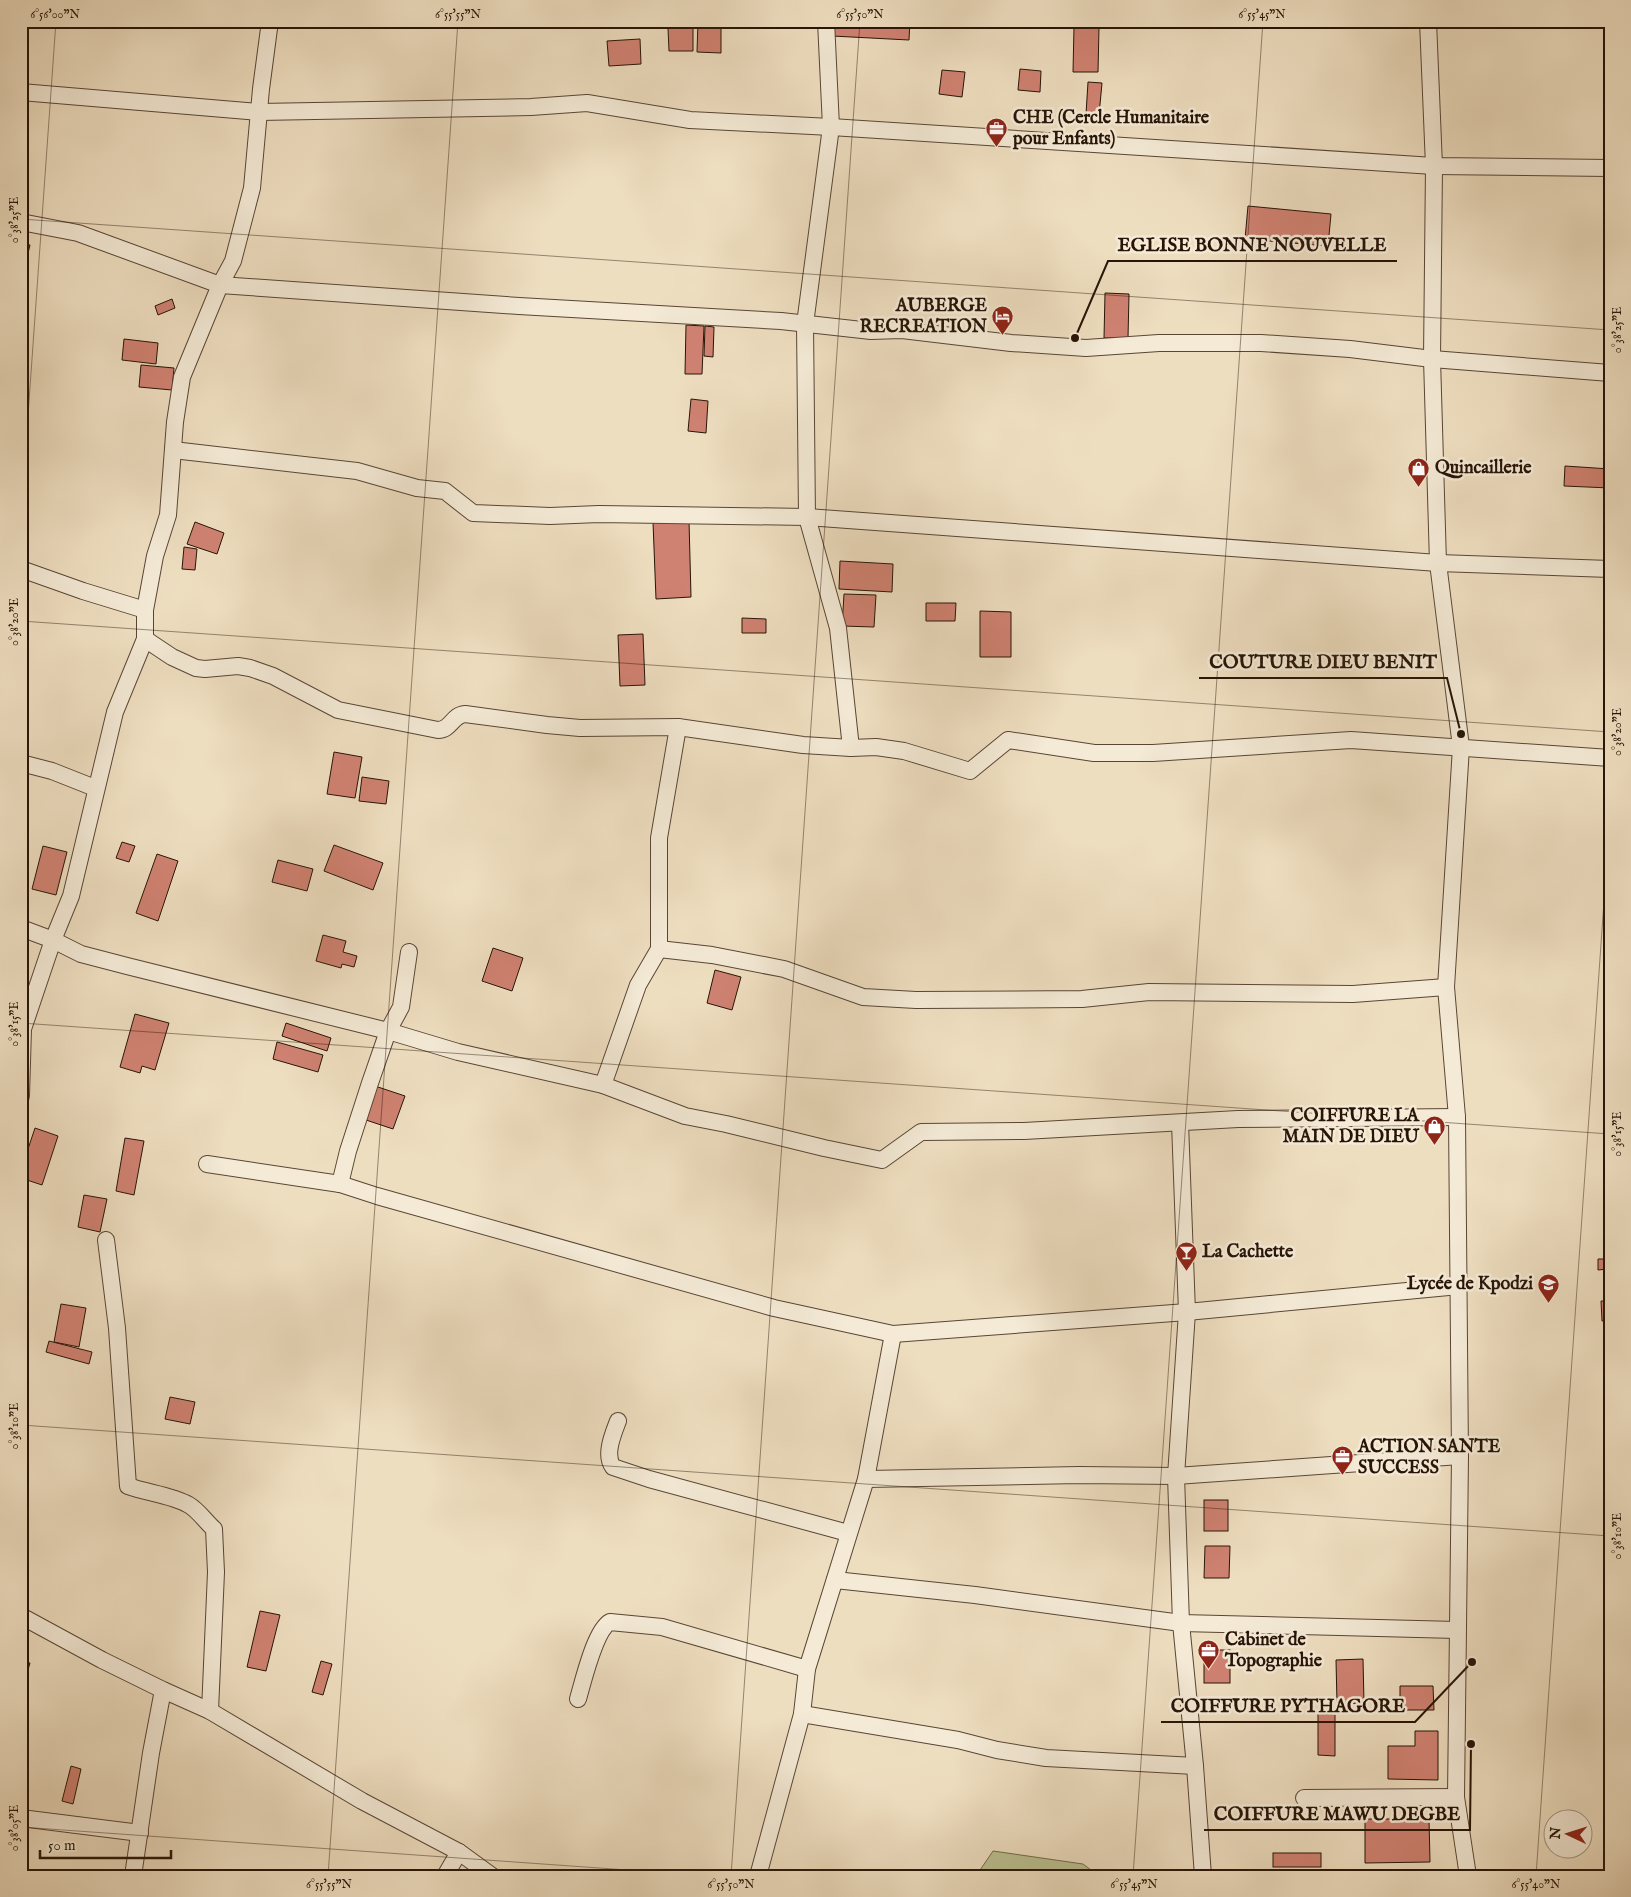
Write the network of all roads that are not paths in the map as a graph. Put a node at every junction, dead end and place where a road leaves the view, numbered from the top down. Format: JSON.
{"nodes":[{"id":1,"x":270,"y":21,"type":"edge"},
{"id":2,"x":826,"y":21,"type":"edge"},
{"id":3,"x":1428,"y":21,"type":"edge"},
{"id":4,"x":21,"y":92,"type":"edge"},
{"id":5,"x":259,"y":112,"type":"junction"},
{"id":6,"x":831,"y":126,"type":"junction"},
{"id":7,"x":1434,"y":166,"type":"junction"},
{"id":8,"x":1610,"y":168,"type":"edge"},
{"id":9,"x":21,"y":222,"type":"edge"},
{"id":10,"x":220,"y":285,"type":"junction"},
{"id":11,"x":805,"y":324,"type":"junction"},
{"id":12,"x":1432,"y":359,"type":"junction"},
{"id":13,"x":1610,"y":373,"type":"edge"},
{"id":14,"x":173,"y":450,"type":"junction"},
{"id":15,"x":808,"y":517,"type":"junction"},
{"id":16,"x":1438,"y":563,"type":"junction"},
{"id":17,"x":21,"y":569,"type":"edge"},
{"id":18,"x":1610,"y":569,"type":"edge"},
{"id":19,"x":145,"y":610,"type":"junction"},
{"id":20,"x":145,"y":639,"type":"junction"},
{"id":21,"x":678,"y":727,"type":"junction"},
{"id":22,"x":1461,"y":747,"type":"junction"},
{"id":23,"x":851,"y":748,"type":"junction"},
{"id":24,"x":1610,"y":758,"type":"edge"},
{"id":25,"x":21,"y":764,"type":"edge"},
{"id":26,"x":95,"y":788,"type":"junction"},
{"id":27,"x":21,"y":928,"type":"edge"},
{"id":28,"x":53,"y":940,"type":"junction"},
{"id":29,"x":659,"y":949,"type":"junction"},
{"id":30,"x":409,"y":952,"type":"dead end"},
{"id":31,"x":1446,"y":987,"type":"junction"},
{"id":32,"x":388,"y":1031,"type":"junction"},
{"id":33,"x":603,"y":1085,"type":"junction"},
{"id":34,"x":21,"y":1096,"type":"edge"},
{"id":35,"x":1457,"y":1117,"type":"junction"},
{"id":36,"x":1180,"y":1123,"type":"junction"},
{"id":37,"x":207,"y":1164,"type":"dead end"},
{"id":38,"x":340,"y":1184,"type":"junction"},
{"id":39,"x":106,"y":1240,"type":"dead end"},
{"id":40,"x":1459,"y":1286,"type":"junction"},
{"id":41,"x":1187,"y":1312,"type":"junction"},
{"id":42,"x":893,"y":1334,"type":"junction"},
{"id":43,"x":618,"y":1421,"type":"dead end"},
{"id":44,"x":1460,"y":1456,"type":"junction"},
{"id":45,"x":1176,"y":1476,"type":"junction"},
{"id":46,"x":866,"y":1479,"type":"junction"},
{"id":47,"x":848,"y":1533,"type":"junction"},
{"id":48,"x":835,"y":1580,"type":"junction"},
{"id":49,"x":21,"y":1616,"type":"edge"},
{"id":50,"x":1181,"y":1623,"type":"junction"},
{"id":51,"x":1457,"y":1630,"type":"junction"},
{"id":52,"x":806,"y":1669,"type":"junction"},
{"id":53,"x":163,"y":1690,"type":"junction"},
{"id":54,"x":578,"y":1699,"type":"dead end"},
{"id":55,"x":210,"y":1711,"type":"junction"},
{"id":56,"x":802,"y":1714,"type":"junction"},
{"id":57,"x":1195,"y":1766,"type":"junction"},
{"id":58,"x":1456,"y":1797,"type":"junction"},
{"id":59,"x":1304,"y":1798,"type":"dead end"},
{"id":60,"x":21,"y":1818,"type":"edge"},
{"id":61,"x":140,"y":1833,"type":"junction"},
{"id":62,"x":459,"y":1852,"type":"junction"},
{"id":63,"x":133,"y":1876,"type":"edge"},
{"id":64,"x":445,"y":1876,"type":"edge"},
{"id":65,"x":492,"y":1876,"type":"edge"},
{"id":66,"x":758,"y":1876,"type":"edge"},
{"id":67,"x":1202,"y":1876,"type":"edge"},
{"id":68,"x":1468,"y":1876,"type":"edge"}],
"edges":[{"from":1,"to":5,"type":"street"},
{"from":2,"to":6,"type":"street"},
{"from":3,"to":7,"type":"street"},
{"from":4,"to":5,"type":"street"},
{"from":5,"to":6,"type":"street"},
{"from":5,"to":10,"type":"street"},
{"from":6,"to":7,"type":"street"},
{"from":6,"to":11,"type":"street"},
{"from":7,"to":8,"type":"street"},
{"from":7,"to":12,"type":"street"},
{"from":9,"to":10,"type":"street"},
{"from":10,"to":11,"type":"street"},
{"from":10,"to":14,"type":"street"},
{"from":11,"to":12,"type":"street"},
{"from":11,"to":15,"type":"street"},
{"from":12,"to":13,"type":"street"},
{"from":12,"to":16,"type":"street"},
{"from":14,"to":15,"type":"street"},
{"from":14,"to":19,"type":"street"},
{"from":15,"to":16,"type":"street"},
{"from":15,"to":23,"type":"street"},
{"from":16,"to":18,"type":"street"},
{"from":16,"to":22,"type":"street"},
{"from":17,"to":19,"type":"street"},
{"from":19,"to":20,"type":"street"},
{"from":20,"to":21,"type":"street"},
{"from":20,"to":26,"type":"street"},
{"from":21,"to":23,"type":"street"},
{"from":21,"to":29,"type":"street"},
{"from":22,"to":23,"type":"street"},
{"from":22,"to":24,"type":"street"},
{"from":22,"to":31,"type":"street"},
{"from":25,"to":26,"type":"street"},
{"from":26,"to":28,"type":"street"},
{"from":27,"to":28,"type":"street"},
{"from":28,"to":32,"type":"street"},
{"from":28,"to":34,"type":"street"},
{"from":29,"to":31,"type":"street"},
{"from":29,"to":33,"type":"street"},
{"from":30,"to":32,"type":"street"},
{"from":31,"to":35,"type":"street"},
{"from":32,"to":33,"type":"street"},
{"from":32,"to":38,"type":"street"},
{"from":33,"to":36,"type":"street"},
{"from":35,"to":36,"type":"street"},
{"from":35,"to":40,"type":"street"},
{"from":36,"to":41,"type":"street"},
{"from":37,"to":38,"type":"street"},
{"from":38,"to":42,"type":"street"},
{"from":39,"to":55,"type":"street"},
{"from":40,"to":41,"type":"street"},
{"from":40,"to":44,"type":"street"},
{"from":41,"to":42,"type":"street"},
{"from":41,"to":45,"type":"street"},
{"from":42,"to":46,"type":"street"},
{"from":43,"to":47,"type":"street"},
{"from":44,"to":45,"type":"street"},
{"from":44,"to":51,"type":"street"},
{"from":45,"to":46,"type":"street"},
{"from":45,"to":50,"type":"street"},
{"from":46,"to":47,"type":"street"},
{"from":47,"to":48,"type":"street"},
{"from":48,"to":50,"type":"street"},
{"from":48,"to":52,"type":"street"},
{"from":49,"to":53,"type":"street"},
{"from":50,"to":51,"type":"street"},
{"from":50,"to":57,"type":"street"},
{"from":51,"to":58,"type":"street"},
{"from":52,"to":54,"type":"street"},
{"from":52,"to":56,"type":"street"},
{"from":53,"to":55,"type":"street"},
{"from":53,"to":61,"type":"street"},
{"from":55,"to":62,"type":"street"},
{"from":56,"to":57,"type":"street"},
{"from":56,"to":66,"type":"street"},
{"from":57,"to":67,"type":"street"},
{"from":58,"to":59,"type":"street"},
{"from":58,"to":68,"type":"street"},
{"from":60,"to":61,"type":"street"},
{"from":61,"to":63,"type":"street"},
{"from":62,"to":64,"type":"street"},
{"from":62,"to":65,"type":"street"}]}
